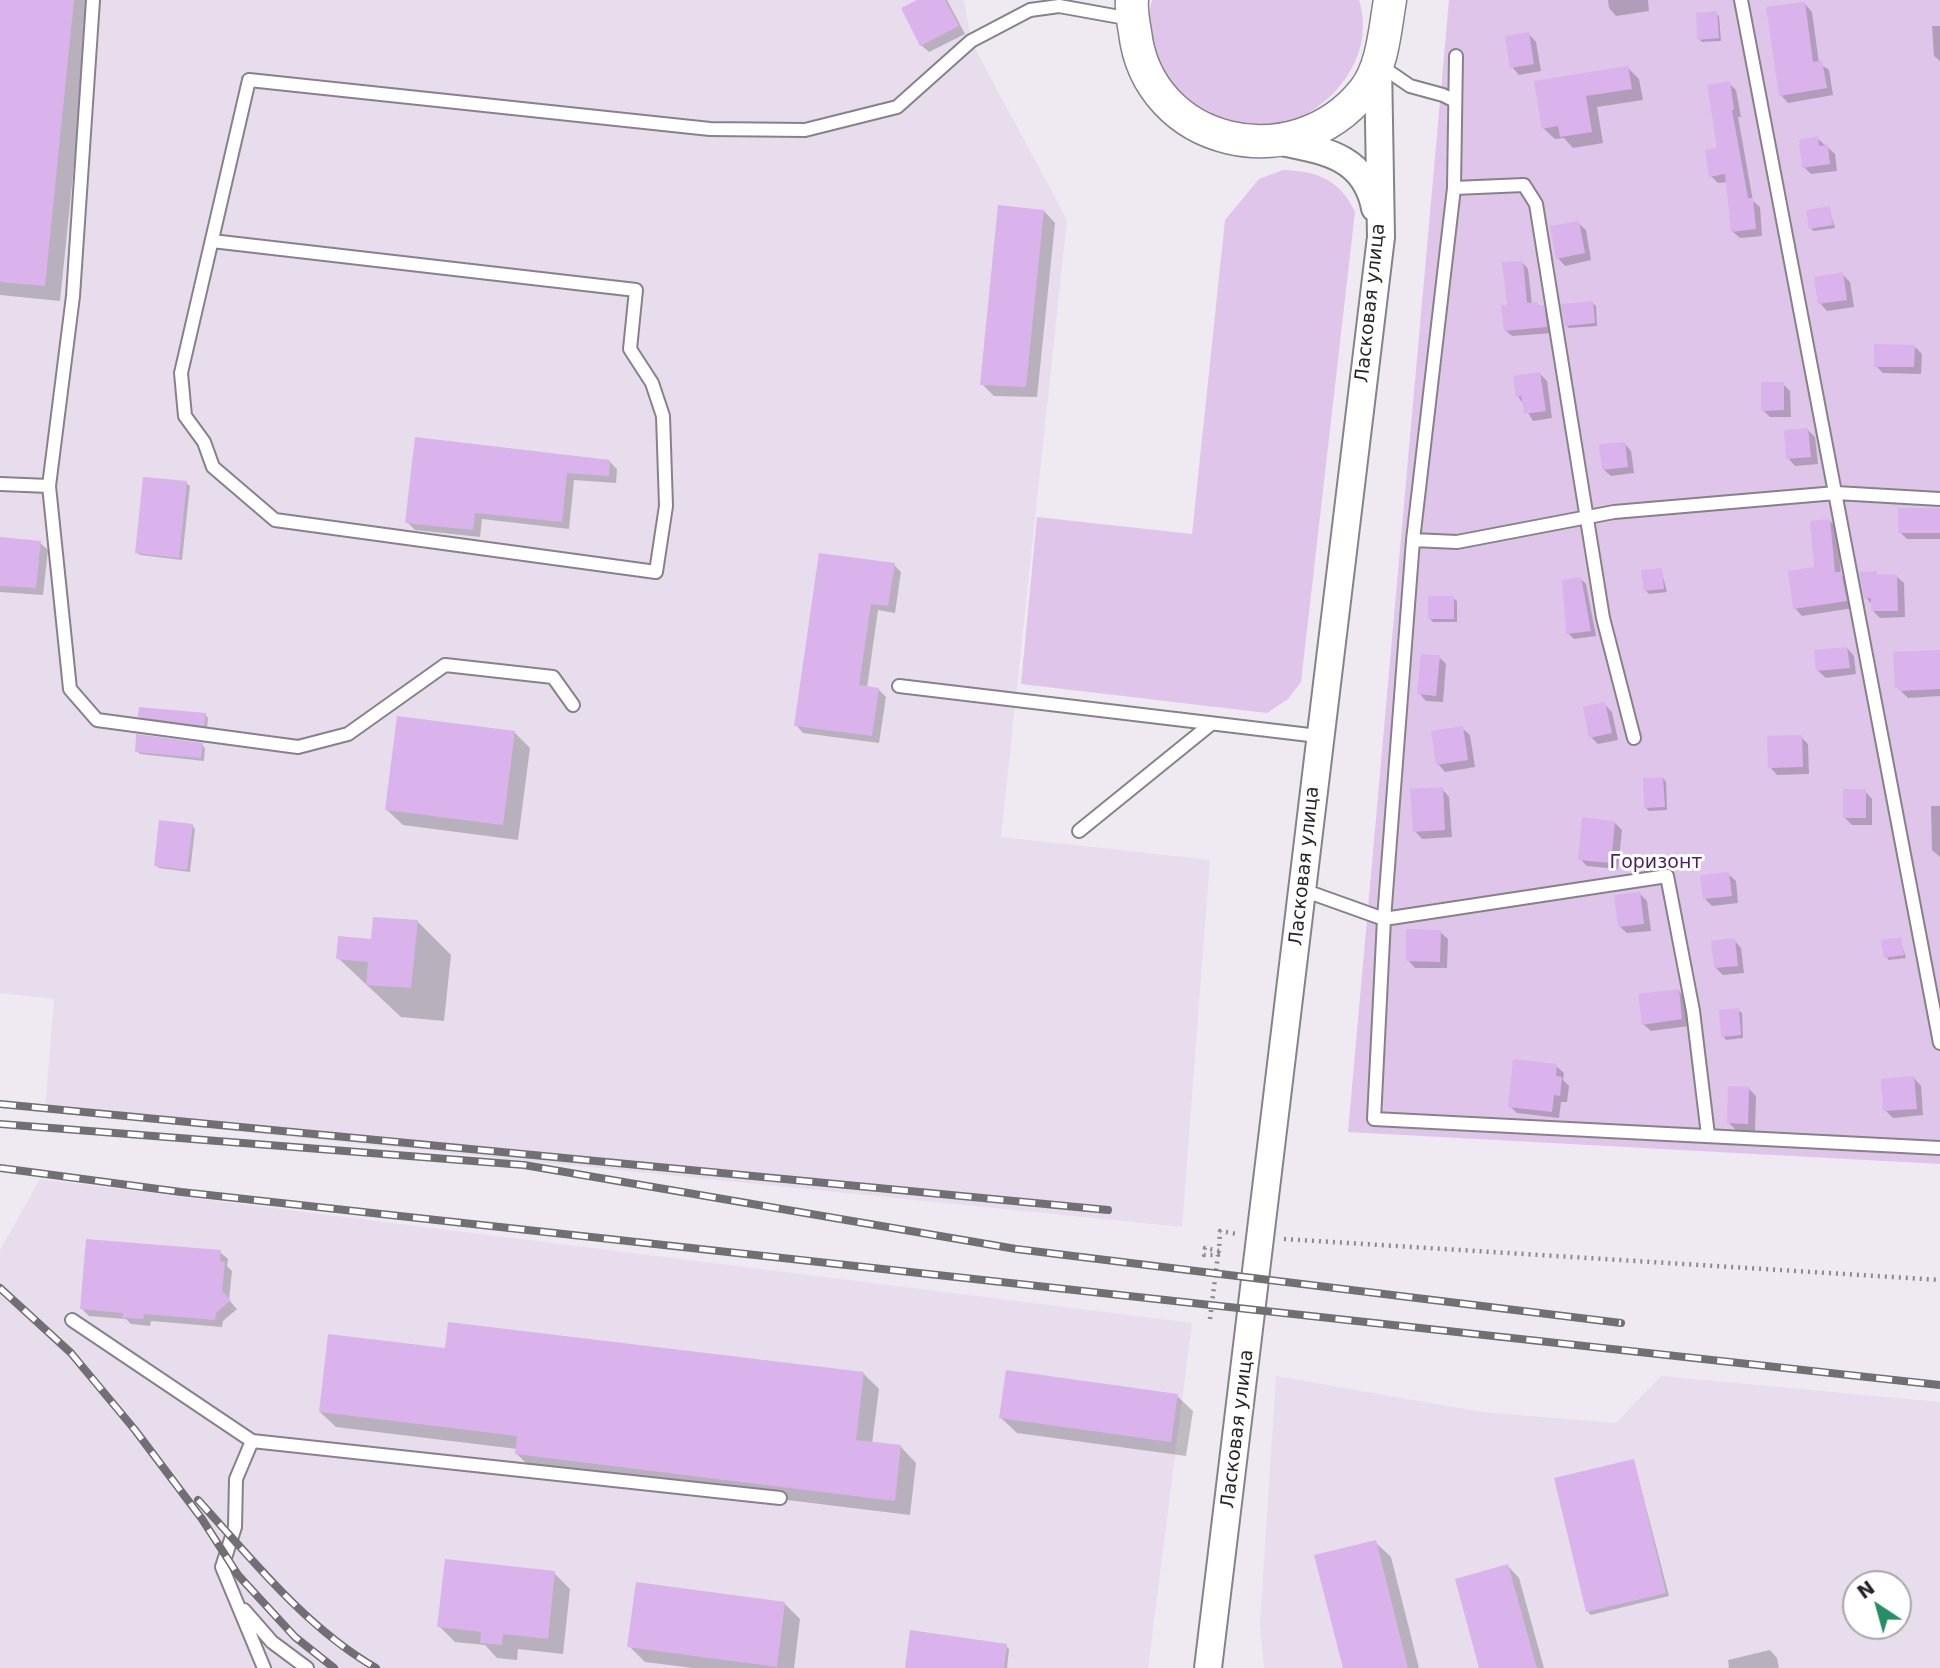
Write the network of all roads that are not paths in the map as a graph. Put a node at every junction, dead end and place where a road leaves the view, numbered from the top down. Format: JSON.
{"nodes":[{"id":1,"x":93,"y":0,"type":"edge"},
{"id":2,"x":1741,"y":0,"type":"edge"},
{"id":3,"x":1389,"y":3,"type":"edge"},
{"id":4,"x":1133,"y":10,"type":"edge"},
{"id":5,"x":1456,"y":56,"type":"dead end"},
{"id":6,"x":1378,"y":64,"type":"junction"},
{"id":7,"x":1455,"y":101,"type":"junction"},
{"id":8,"x":1282,"y":142,"type":"junction"},
{"id":9,"x":1454,"y":188,"type":"junction"},
{"id":10,"x":1381,"y":237,"type":"junction"},
{"id":11,"x":212,"y":241,"type":"junction"},
{"id":12,"x":0,"y":484,"type":"edge"},
{"id":13,"x":49,"y":486,"type":"junction"},
{"id":14,"x":1836,"y":493,"type":"junction"},
{"id":15,"x":1940,"y":499,"type":"edge"},
{"id":16,"x":1587,"y":518,"type":"junction"},
{"id":17,"x":1413,"y":540,"type":"junction"},
{"id":18,"x":899,"y":686,"type":"dead end"},
{"id":19,"x":573,"y":705,"type":"dead end"},
{"id":20,"x":1211,"y":724,"type":"junction"},
{"id":21,"x":1318,"y":736,"type":"junction"},
{"id":22,"x":1634,"y":738,"type":"dead end"},
{"id":23,"x":1079,"y":831,"type":"dead end"},
{"id":24,"x":1303,"y":890,"type":"junction"},
{"id":25,"x":1384,"y":919,"type":"junction"},
{"id":26,"x":1940,"y":1043,"type":"edge"},
{"id":27,"x":1708,"y":1135,"type":"junction"},
{"id":28,"x":1940,"y":1148,"type":"edge"},
{"id":29,"x":72,"y":1320,"type":"dead end"},
{"id":30,"x":253,"y":1441,"type":"junction"},
{"id":31,"x":780,"y":1498,"type":"dead end"},
{"id":32,"x":237,"y":1602,"type":"junction"},
{"id":33,"x":264,"y":1668,"type":"edge"},
{"id":34,"x":307,"y":1668,"type":"edge"},
{"id":35,"x":1208,"y":1668,"type":"edge"}],
"edges":[{"from":1,"to":13,"type":"lane"},
{"from":2,"to":14,"type":"lane"},
{"from":3,"to":6,"type":"street"},
{"from":4,"to":8,"type":"street"},
{"from":4,"to":11,"type":"lane"},
{"from":5,"to":7,"type":"lane"},
{"from":6,"to":7,"type":"lane"},
{"from":6,"to":8,"type":"street"},
{"from":6,"to":10,"type":"street","name":"Ласковая улица"},
{"from":7,"to":9,"type":"lane"},
{"from":8,"to":10,"type":"street"},
{"from":9,"to":16,"type":"lane"},
{"from":9,"to":17,"type":"lane"},
{"from":10,"to":21,"type":"street","name":"Ласковая улица"},
{"from":11,"to":11,"type":"lane"},
{"from":12,"to":13,"type":"lane"},
{"from":13,"to":19,"type":"lane"},
{"from":14,"to":15,"type":"lane"},
{"from":14,"to":16,"type":"lane"},
{"from":14,"to":26,"type":"lane"},
{"from":16,"to":17,"type":"lane"},
{"from":16,"to":22,"type":"lane"},
{"from":17,"to":25,"type":"lane"},
{"from":18,"to":20,"type":"lane"},
{"from":20,"to":21,"type":"lane"},
{"from":20,"to":23,"type":"lane"},
{"from":21,"to":24,"type":"street","name":"Ласковая улица"},
{"from":24,"to":25,"type":"lane"},
{"from":24,"to":35,"type":"street","name":"Ласковая улица"},
{"from":25,"to":27,"type":"lane"},
{"from":25,"to":27,"type":"lane"},
{"from":27,"to":28,"type":"lane"},
{"from":29,"to":30,"type":"lane"},
{"from":30,"to":31,"type":"lane"},
{"from":30,"to":32,"type":"lane"},
{"from":32,"to":33,"type":"lane"},
{"from":32,"to":34,"type":"lane"}]}
